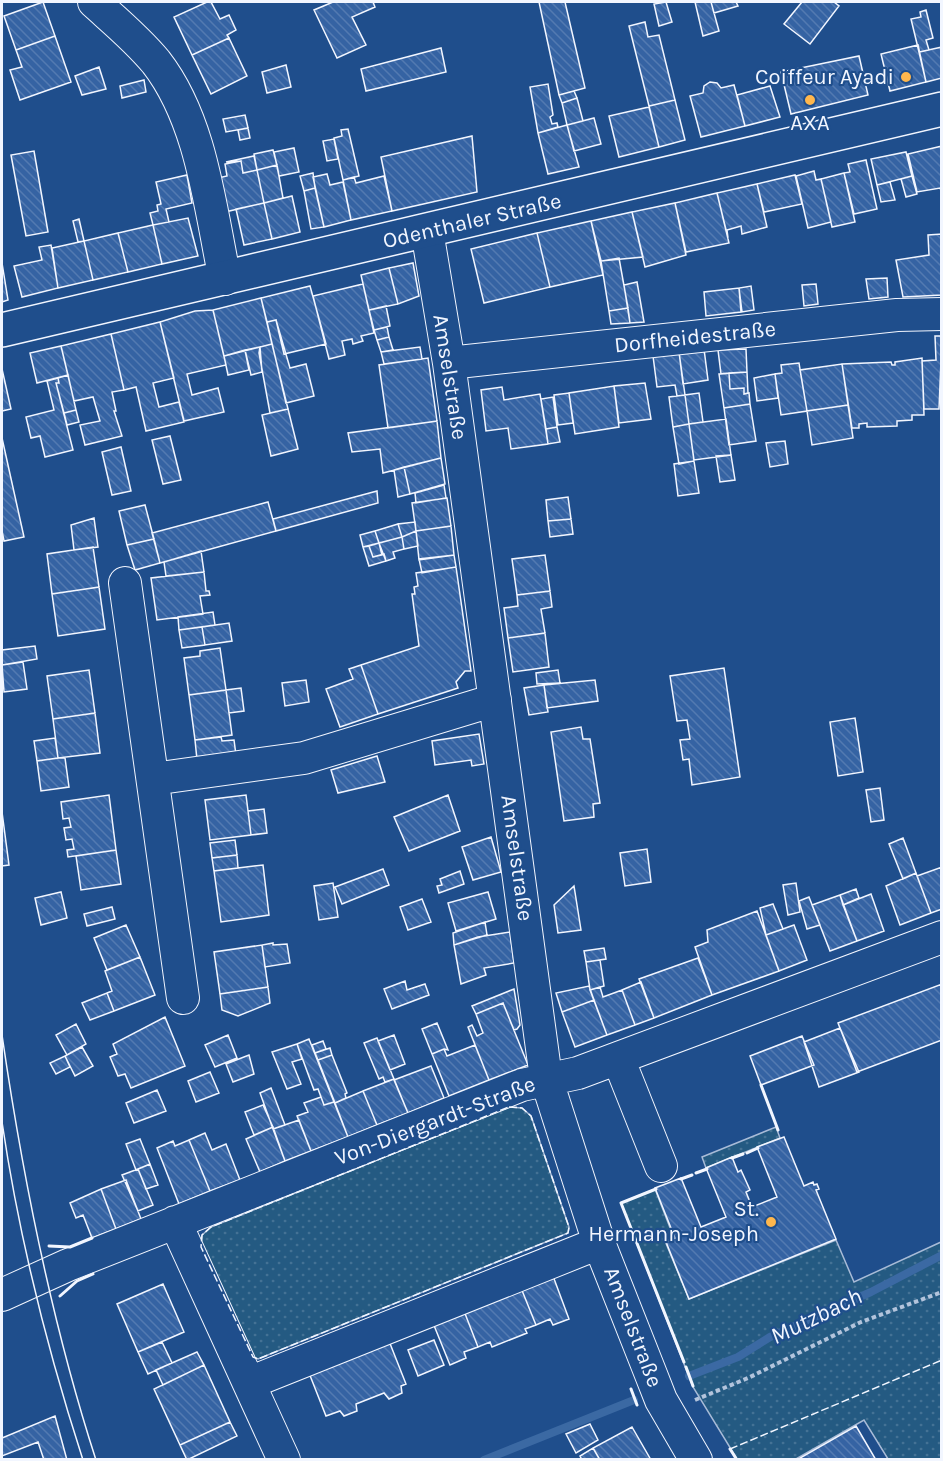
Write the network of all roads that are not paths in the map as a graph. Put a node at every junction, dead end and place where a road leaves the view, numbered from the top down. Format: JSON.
{"nodes":[{"id":1,"x":94,"y":2,"type":"edge"},
{"id":2,"x":942,"y":110,"type":"edge"},
{"id":3,"x":427,"y":231,"type":"junction"},
{"id":4,"x":225,"y":279,"type":"junction"},
{"id":5,"x":942,"y":314,"type":"edge"},
{"id":6,"x":2,"y":330,"type":"edge"},
{"id":7,"x":449,"y":363,"type":"junction"},
{"id":8,"x":125,"y":583,"type":"dead end"},
{"id":9,"x":495,"y":700,"type":"junction"},
{"id":10,"x":153,"y":779,"type":"junction"},
{"id":11,"x":942,"y":937,"type":"edge"},
{"id":12,"x":183,"y":998,"type":"dead end"},
{"id":13,"x":618,"y":1058,"type":"junction"},
{"id":14,"x":546,"y":1078,"type":"junction"},
{"id":15,"x":661,"y":1166,"type":"dead end"},
{"id":16,"x":175,"y":1222,"type":"junction"},
{"id":17,"x":600,"y":1243,"type":"junction"},
{"id":18,"x":2,"y":1295,"type":"edge"},
{"id":19,"x":249,"y":1383,"type":"junction"},
{"id":20,"x":284,"y":1460,"type":"edge"},
{"id":21,"x":696,"y":1460,"type":"edge"}],
"edges":[{"from":1,"to":4,"type":"street"},
{"from":2,"to":3,"type":"main road","name":"Odenthaler Straße"},
{"from":3,"to":4,"type":"main road","name":"Odenthaler Straße"},
{"from":3,"to":7,"type":"street","name":"Amselstraße"},
{"from":4,"to":6,"type":"main road","name":"Odenthaler Straße"},
{"from":5,"to":7,"type":"street","name":"Dorfheidestraße"},
{"from":7,"to":9,"type":"street","name":"Amselstraße"},
{"from":8,"to":10,"type":"street"},
{"from":9,"to":10,"type":"street"},
{"from":9,"to":14,"type":"street","name":"Amselstraße"},
{"from":10,"to":12,"type":"street"},
{"from":11,"to":13,"type":"street","name":"Von-Diergardt-Straße"},
{"from":13,"to":14,"type":"street","name":"Von-Diergardt-Straße"},
{"from":13,"to":15,"type":"street"},
{"from":14,"to":16,"type":"street","name":"Von-Diergardt-Straße"},
{"from":14,"to":17,"type":"street","name":"Amselstraße"},
{"from":16,"to":18,"type":"street","name":"Von-Diergardt-Straße"},
{"from":16,"to":19,"type":"street"},
{"from":17,"to":19,"type":"street"},
{"from":17,"to":21,"type":"street","name":"Amselstraße"},
{"from":19,"to":20,"type":"street"}]}
